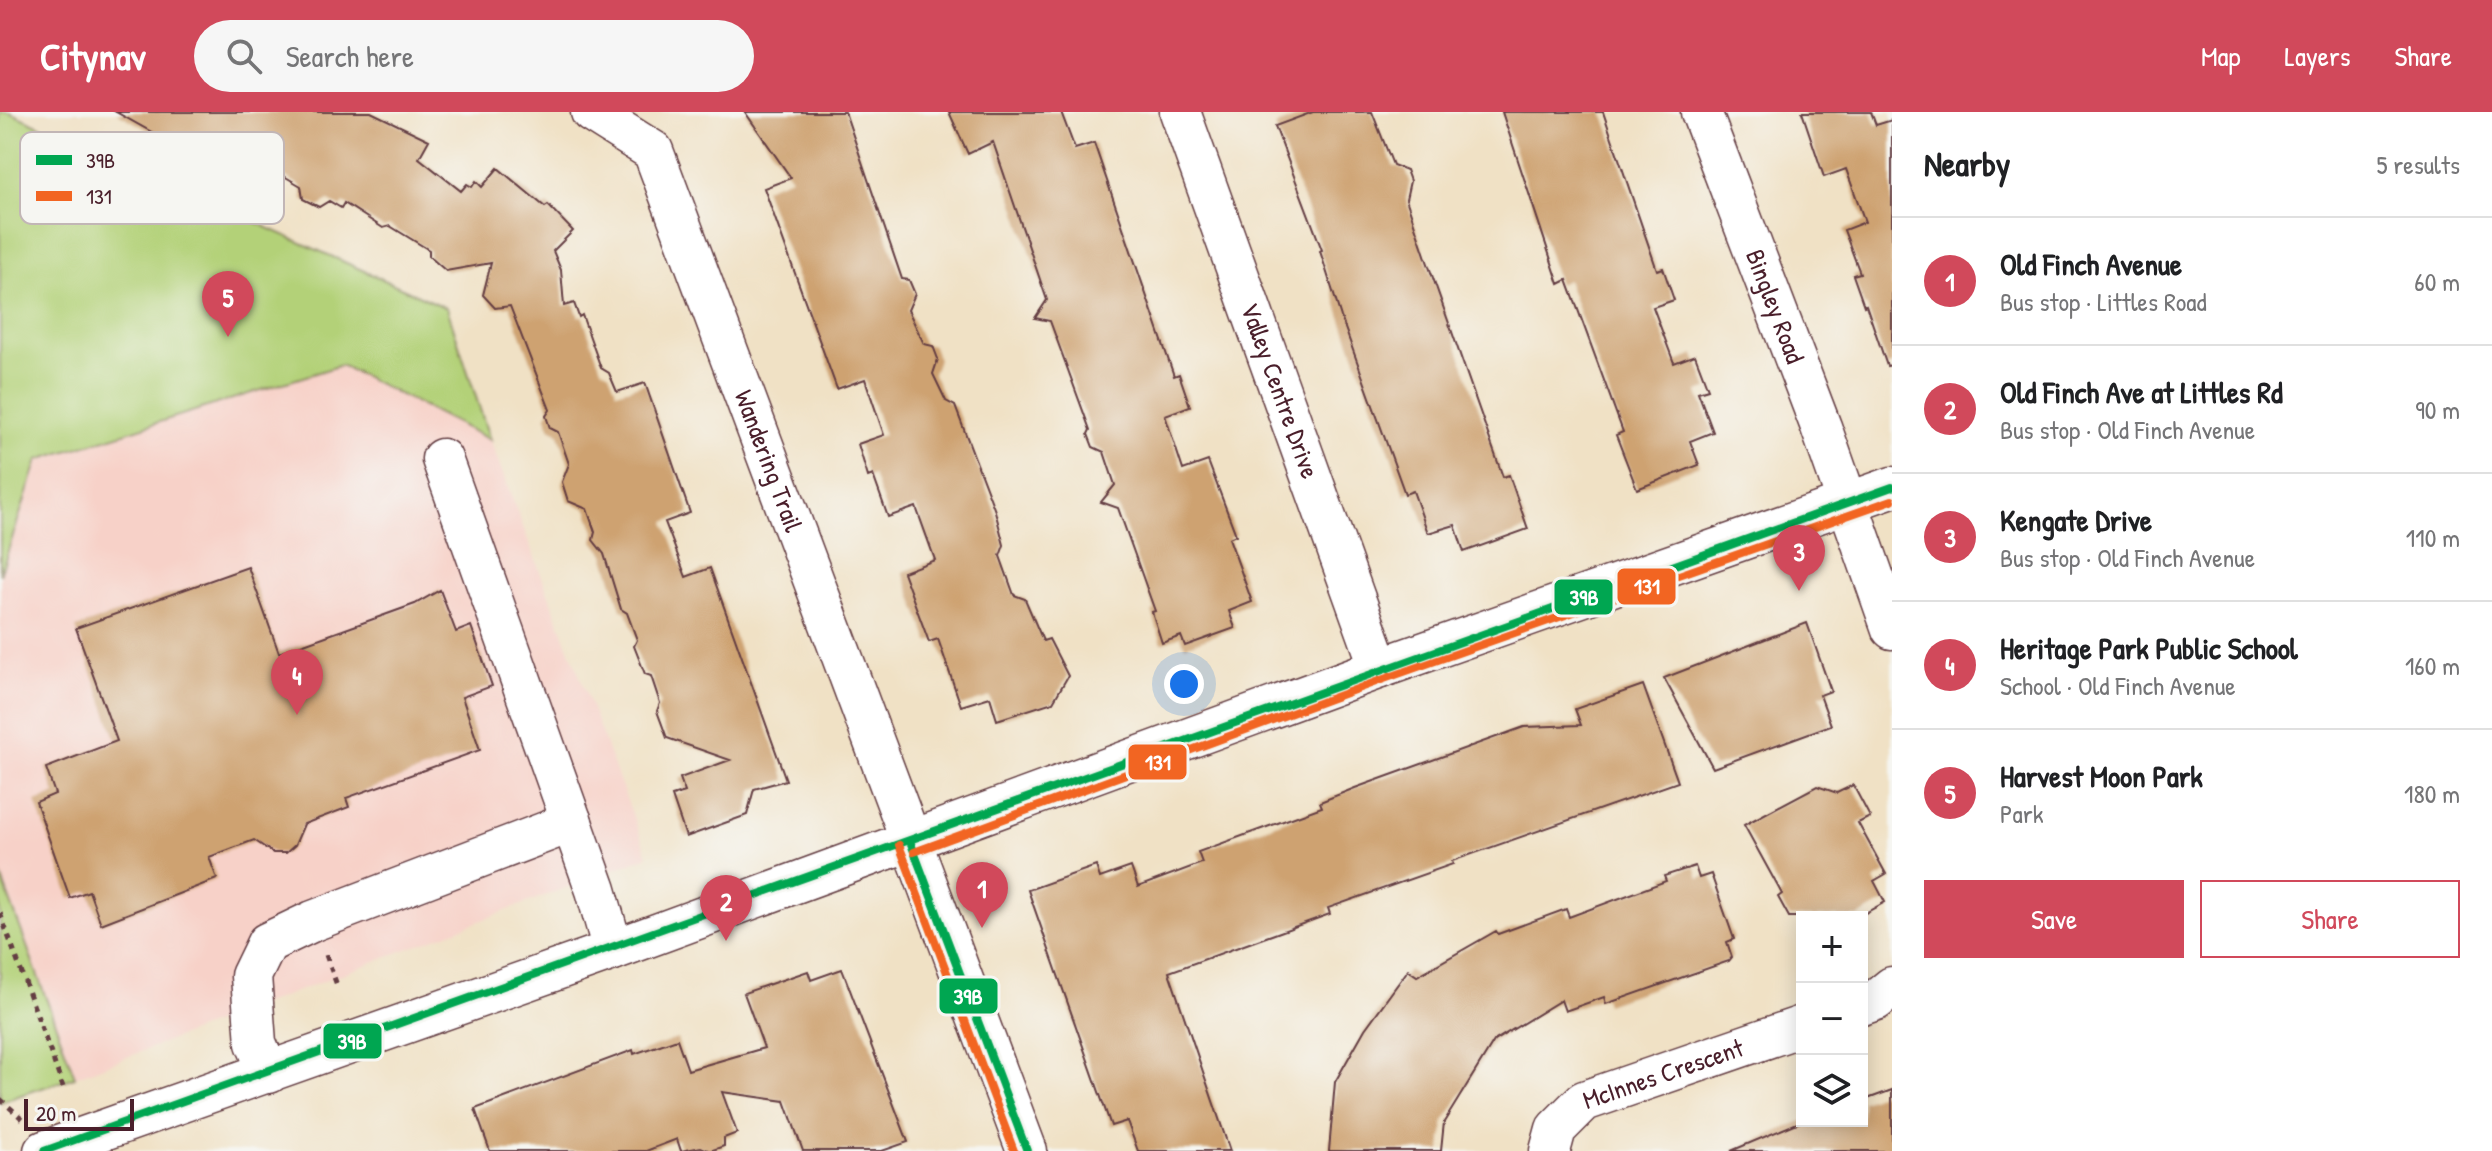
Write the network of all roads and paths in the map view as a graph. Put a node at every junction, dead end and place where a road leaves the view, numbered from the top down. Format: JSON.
{"nodes":[{"id":1,"x":591,"y":112,"type":"edge"},
{"id":2,"x":1180,"y":112,"type":"edge"},
{"id":3,"x":1701,"y":112,"type":"edge"},
{"id":4,"x":442,"y":459,"type":"dead end"},
{"id":5,"x":1892,"y":487,"type":"edge"},
{"id":6,"x":1847,"y":503,"type":"junction"},
{"id":7,"x":1892,"y":629,"type":"edge"},
{"id":8,"x":1380,"y":668,"type":"junction"},
{"id":9,"x":572,"y":822,"type":"junction"},
{"id":10,"x":910,"y":841,"type":"junction"},
{"id":11,"x":0,"y":913,"type":"edge"},
{"id":12,"x":613,"y":950,"type":"junction"},
{"id":13,"x":1892,"y":987,"type":"edge"},
{"id":14,"x":1868,"y":1003,"type":"edge"},
{"id":15,"x":1796,"y":1028,"type":"edge"},
{"id":16,"x":269,"y":1073,"type":"junction"},
{"id":17,"x":63,"y":1087,"type":"dead end"},
{"id":18,"x":44,"y":1151,"type":"edge"},
{"id":19,"x":1027,"y":1151,"type":"edge"},
{"id":20,"x":1550,"y":1151,"type":"edge"}],
"edges":[{"from":1,"to":10,"type":"street","name":"Wandering Trail"},
{"from":2,"to":8,"type":"street","name":"Valley Centre Drive"},
{"from":3,"to":6,"type":"street","name":"Bingley Road"},
{"from":4,"to":9,"type":"street"},
{"from":5,"to":6,"type":"street"},
{"from":6,"to":7,"type":"street","name":"Bingley Road"},
{"from":6,"to":8,"type":"street"},
{"from":8,"to":10,"type":"street"},
{"from":9,"to":12,"type":"street"},
{"from":9,"to":16,"type":"street"},
{"from":10,"to":12,"type":"street"},
{"from":10,"to":19,"type":"street","name":"Wandering Trail"},
{"from":11,"to":17,"type":"path"},
{"from":12,"to":16,"type":"street"},
{"from":13,"to":14,"type":"street"},
{"from":15,"to":20,"type":"street","name":"McInnes Crescent"},
{"from":16,"to":18,"type":"street"}]}
